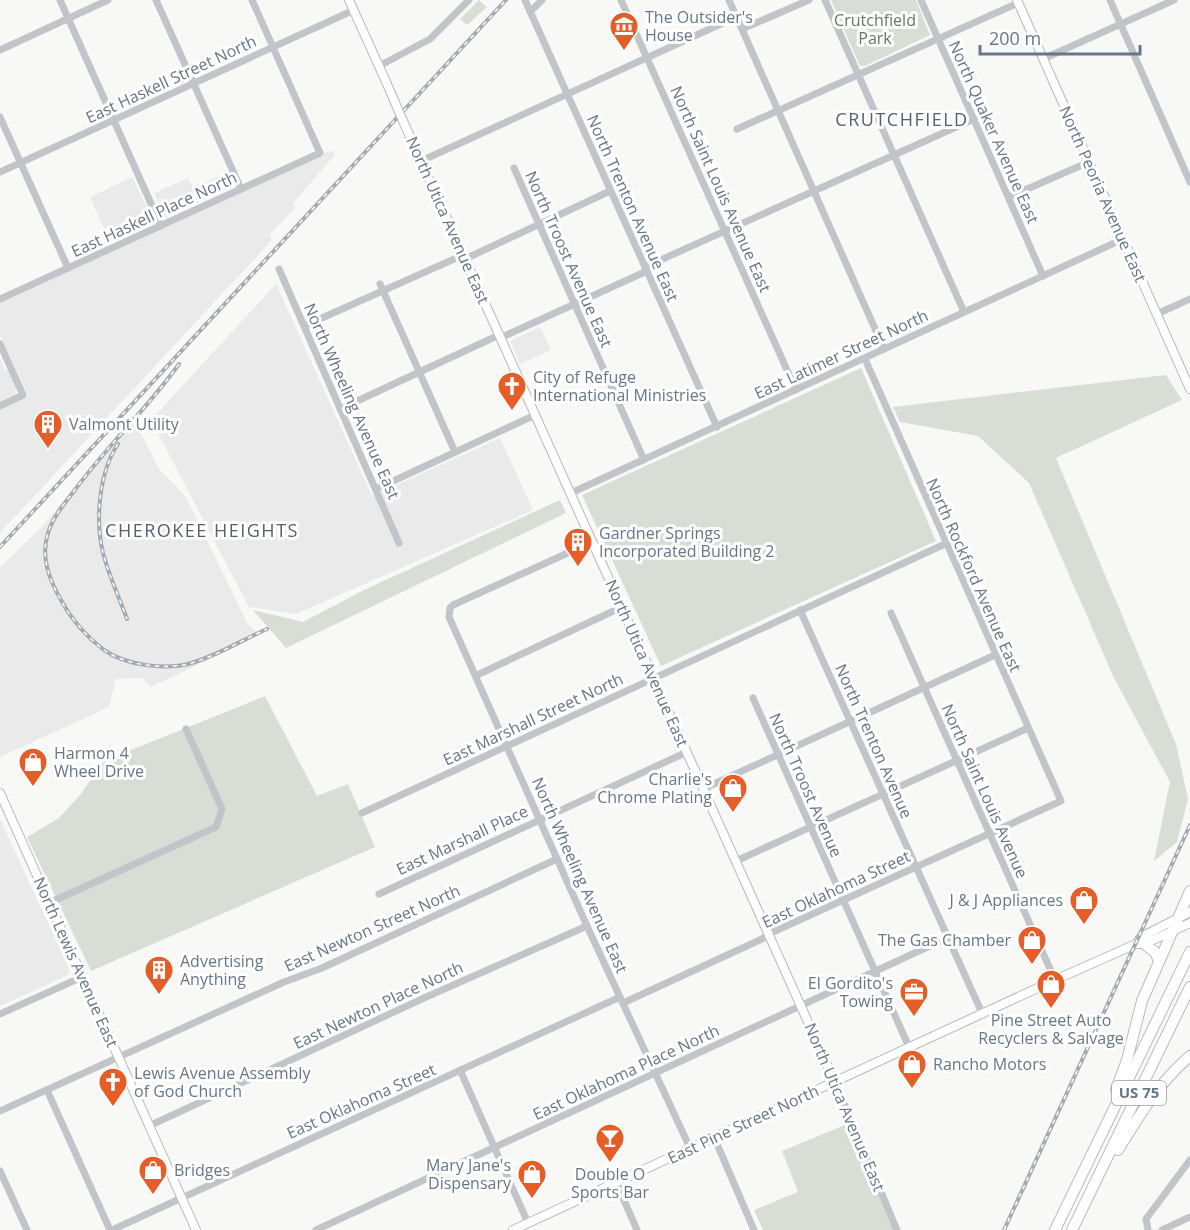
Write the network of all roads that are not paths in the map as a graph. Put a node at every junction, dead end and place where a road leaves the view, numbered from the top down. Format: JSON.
{"nodes":[{"id":1,"x":60,"y":0,"type":"edge"},
{"id":2,"x":108,"y":0,"type":"edge"},
{"id":3,"x":156,"y":0,"type":"edge"},
{"id":4,"x":252,"y":0,"type":"edge"},
{"id":5,"x":349,"y":0,"type":"edge"},
{"id":6,"x":469,"y":0,"type":"edge"},
{"id":7,"x":525,"y":0,"type":"edge"},
{"id":8,"x":542,"y":0,"type":"edge"},
{"id":9,"x":621,"y":0,"type":"edge"},
{"id":10,"x":729,"y":0,"type":"edge"},
{"id":11,"x":809,"y":0,"type":"edge"},
{"id":12,"x":825,"y":0,"type":"edge"},
{"id":13,"x":921,"y":0,"type":"edge"},
{"id":14,"x":1110,"y":0,"type":"edge"},
{"id":15,"x":1174,"y":0,"type":"edge"},
{"id":16,"x":1018,"y":2,"type":"edge"},
{"id":17,"x":354,"y":10,"type":"junction"},
{"id":18,"x":530,"y":12,"type":"junction"},
{"id":19,"x":736,"y":16,"type":"junction"},
{"id":20,"x":68,"y":18,"type":"junction"},
{"id":21,"x":1120,"y":24,"type":"junction"},
{"id":22,"x":742,"y":29,"type":"junction"},
{"id":23,"x":938,"y":38,"type":"junction"},
{"id":24,"x":273,"y":46,"type":"junction"},
{"id":25,"x":0,"y":50,"type":"edge"},
{"id":26,"x":647,"y":57,"type":"junction"},
{"id":27,"x":1043,"y":59,"type":"junction"},
{"id":28,"x":379,"y":66,"type":"junction"},
{"id":29,"x":858,"y":74,"type":"junction"},
{"id":30,"x":194,"y":83,"type":"junction"},
{"id":31,"x":567,"y":94,"type":"junction"},
{"id":32,"x":778,"y":110,"type":"junction"},
{"id":33,"x":0,"y":117,"type":"edge"},
{"id":34,"x":974,"y":119,"type":"junction"},
{"id":35,"x":114,"y":120,"type":"junction"},
{"id":36,"x":737,"y":129,"type":"dead end"},
{"id":37,"x":893,"y":154,"type":"junction"},
{"id":38,"x":1190,"y":157,"type":"edge"},
{"id":39,"x":421,"y":161,"type":"junction"},
{"id":40,"x":1181,"y":161,"type":"junction"},
{"id":41,"x":1089,"y":162,"type":"junction"},
{"id":42,"x":20,"y":163,"type":"junction"},
{"id":43,"x":514,"y":168,"type":"dead end"},
{"id":44,"x":0,"y":172,"type":"edge"},
{"id":45,"x":1190,"y":182,"type":"edge"},
{"id":46,"x":241,"y":189,"type":"junction"},
{"id":47,"x":814,"y":190,"type":"junction"},
{"id":48,"x":610,"y":191,"type":"junction"},
{"id":49,"x":1009,"y":197,"type":"junction"},
{"id":50,"x":539,"y":224,"type":"junction"},
{"id":51,"x":161,"y":226,"type":"junction"},
{"id":52,"x":725,"y":230,"type":"junction"},
{"id":53,"x":1123,"y":239,"type":"junction"},
{"id":54,"x":464,"y":257,"type":"junction"},
{"id":55,"x":68,"y":268,"type":"junction"},
{"id":56,"x":279,"y":269,"type":"dead end"},
{"id":57,"x":646,"y":269,"type":"junction"},
{"id":58,"x":1043,"y":276,"type":"junction"},
{"id":59,"x":381,"y":287,"type":"junction"},
{"id":60,"x":0,"y":299,"type":"edge"},
{"id":61,"x":1190,"y":299,"type":"edge"},
{"id":62,"x":574,"y":305,"type":"junction"},
{"id":63,"x":964,"y":312,"type":"junction"},
{"id":64,"x":1157,"y":314,"type":"junction"},
{"id":65,"x":304,"y":326,"type":"junction"},
{"id":66,"x":500,"y":337,"type":"junction"},
{"id":67,"x":0,"y":344,"type":"edge"},
{"id":68,"x":884,"y":349,"type":"junction"},
{"id":69,"x":865,"y":359,"type":"junction"},
{"id":70,"x":419,"y":372,"type":"junction"},
{"id":71,"x":1190,"y":389,"type":"edge"},
{"id":72,"x":796,"y":390,"type":"junction"},
{"id":73,"x":0,"y":406,"type":"edge"},
{"id":74,"x":340,"y":409,"type":"junction"},
{"id":75,"x":535,"y":415,"type":"junction"},
{"id":76,"x":717,"y":427,"type":"junction"},
{"id":77,"x":455,"y":452,"type":"junction"},
{"id":78,"x":644,"y":460,"type":"junction"},
{"id":79,"x":376,"y":489,"type":"junction"},
{"id":80,"x":571,"y":493,"type":"junction"},
{"id":81,"x":592,"y":542,"type":"junction"},
{"id":82,"x":399,"y":543,"type":"dead end"},
{"id":83,"x":945,"y":544,"type":"junction"},
{"id":84,"x":622,"y":607,"type":"junction"},
{"id":85,"x":800,"y":610,"type":"junction"},
{"id":86,"x":891,"y":613,"type":"dead end"},
{"id":87,"x":995,"y":655,"type":"junction"},
{"id":88,"x":477,"y":675,"type":"junction"},
{"id":89,"x":653,"y":678,"type":"junction"},
{"id":90,"x":924,"y":688,"type":"junction"},
{"id":91,"x":753,"y":698,"type":"dead end"},
{"id":92,"x":851,"y":722,"type":"junction"},
{"id":93,"x":1028,"y":728,"type":"junction"},
{"id":94,"x":186,"y":729,"type":"dead end"},
{"id":95,"x":507,"y":746,"type":"junction"},
{"id":96,"x":687,"y":752,"type":"junction"},
{"id":97,"x":779,"y":755,"type":"junction"},
{"id":98,"x":957,"y":760,"type":"junction"},
{"id":99,"x":703,"y":789,"type":"junction"},
{"id":100,"x":0,"y":793,"type":"edge"},
{"id":101,"x":883,"y":794,"type":"junction"},
{"id":102,"x":1061,"y":801,"type":"joint"},
{"id":103,"x":362,"y":813,"type":"dead end"},
{"id":104,"x":541,"y":819,"type":"junction"},
{"id":105,"x":810,"y":828,"type":"junction"},
{"id":106,"x":990,"y":834,"type":"junction"},
{"id":107,"x":557,"y":859,"type":"junction"},
{"id":108,"x":736,"y":861,"type":"junction"},
{"id":109,"x":915,"y":867,"type":"junction"},
{"id":110,"x":1190,"y":891,"type":"edge"},
{"id":111,"x":379,"y":894,"type":"dead end"},
{"id":112,"x":842,"y":900,"type":"junction"},
{"id":113,"x":49,"y":903,"type":"junction"},
{"id":114,"x":1190,"y":912,"type":"edge"},
{"id":115,"x":1177,"y":918,"type":"junction"},
{"id":116,"x":1190,"y":923,"type":"edge"},
{"id":117,"x":587,"y":926,"type":"junction"},
{"id":118,"x":1173,"y":931,"type":"junction"},
{"id":119,"x":769,"y":934,"type":"junction"},
{"id":120,"x":947,"y":938,"type":"junction"},
{"id":121,"x":1140,"y":944,"type":"junction"},
{"id":122,"x":1190,"y":952,"type":"edge"},
{"id":123,"x":1159,"y":961,"type":"junction"},
{"id":124,"x":875,"y":971,"type":"junction"},
{"id":125,"x":82,"y":977,"type":"junction"},
{"id":126,"x":1055,"y":980,"type":"junction"},
{"id":127,"x":1190,"y":987,"type":"edge"},
{"id":128,"x":622,"y":1000,"type":"junction"},
{"id":129,"x":801,"y":1006,"type":"junction"},
{"id":130,"x":982,"y":1013,"type":"junction"},
{"id":131,"x":0,"y":1014,"type":"edge"},
{"id":132,"x":909,"y":1047,"type":"junction"},
{"id":133,"x":1190,"y":1056,"type":"edge"},
{"id":134,"x":119,"y":1058,"type":"junction"},
{"id":135,"x":460,"y":1070,"type":"junction"},
{"id":136,"x":656,"y":1073,"type":"junction"},
{"id":137,"x":835,"y":1082,"type":"junction"},
{"id":138,"x":47,"y":1090,"type":"junction"},
{"id":139,"x":0,"y":1111,"type":"edge"},
{"id":140,"x":150,"y":1126,"type":"junction"},
{"id":141,"x":714,"y":1137,"type":"junction"},
{"id":142,"x":1098,"y":1142,"type":"junction"},
{"id":143,"x":495,"y":1148,"type":"junction"},
{"id":144,"x":690,"y":1148,"type":"junction"},
{"id":145,"x":1190,"y":1160,"type":"edge"},
{"id":146,"x":0,"y":1171,"type":"edge"},
{"id":147,"x":616,"y":1182,"type":"junction"},
{"id":148,"x":182,"y":1198,"type":"junction"},
{"id":149,"x":1088,"y":1198,"type":"junction"},
{"id":150,"x":1190,"y":1217,"type":"edge"},
{"id":151,"x":528,"y":1223,"type":"junction"},
{"id":152,"x":517,"y":1229,"type":"edge"},
{"id":153,"x":27,"y":1230,"type":"edge"},
{"id":154,"x":111,"y":1230,"type":"edge"},
{"id":155,"x":196,"y":1230,"type":"edge"},
{"id":156,"x":316,"y":1230,"type":"edge"},
{"id":157,"x":638,"y":1230,"type":"edge"},
{"id":158,"x":754,"y":1230,"type":"edge"},
{"id":159,"x":897,"y":1230,"type":"edge"},
{"id":160,"x":1055,"y":1230,"type":"edge"},
{"id":161,"x":1072,"y":1230,"type":"edge"},
{"id":162,"x":1148,"y":1230,"type":"edge"},
{"id":163,"x":1162,"y":1230,"type":"edge"}],
"edges":[{"from":1,"to":20,"type":"street"},
{"from":2,"to":20,"type":"street"},
{"from":3,"to":30,"type":"street"},
{"from":4,"to":24,"type":"street"},
{"from":5,"to":17,"type":"main road","name":"North Utica Avenue East"},
{"from":6,"to":28,"type":"street"},
{"from":7,"to":18,"type":"street","name":"North Trenton Avenue East"},
{"from":8,"to":18,"type":"street"},
{"from":9,"to":26,"type":"street","name":"North Saint Louis Avenue East"},
{"from":10,"to":19,"type":"street"},
{"from":11,"to":22,"type":"street"},
{"from":12,"to":29,"type":"street"},
{"from":13,"to":23,"type":"street","name":"North Quaker Avenue East"},
{"from":14,"to":21,"type":"street"},
{"from":15,"to":21,"type":"street"},
{"from":16,"to":23,"type":"street"},
{"from":16,"to":27,"type":"main road","name":"North Peoria Avenue East"},
{"from":17,"to":24,"type":"street","name":"East Haskell Street North"},
{"from":17,"to":28,"type":"main road","name":"North Utica Avenue East"},
{"from":18,"to":31,"type":"street","name":"North Trenton Avenue East"},
{"from":19,"to":22,"type":"street"},
{"from":19,"to":26,"type":"street"},
{"from":20,"to":25,"type":"street"},
{"from":20,"to":35,"type":"street"},
{"from":21,"to":27,"type":"street"},
{"from":21,"to":40,"type":"street"},
{"from":22,"to":32,"type":"street"},
{"from":23,"to":29,"type":"street"},
{"from":23,"to":34,"type":"street","name":"North Quaker Avenue East"},
{"from":24,"to":30,"type":"street","name":"East Haskell Street North"},
{"from":24,"to":46,"type":"street","name":"East Haskell Place North"},
{"from":26,"to":31,"type":"street"},
{"from":26,"to":52,"type":"street","name":"North Saint Louis Avenue East"},
{"from":27,"to":41,"type":"main road","name":"North Peoria Avenue East"},
{"from":28,"to":39,"type":"main road","name":"North Utica Avenue East","bridge":true},
{"from":29,"to":32,"type":"street"},
{"from":29,"to":37,"type":"street"},
{"from":30,"to":35,"type":"street","name":"East Haskell Street North"},
{"from":30,"to":46,"type":"street"},
{"from":31,"to":39,"type":"street"},
{"from":31,"to":48,"type":"street","name":"North Trenton Avenue East"},
{"from":32,"to":36,"type":"street"},
{"from":32,"to":47,"type":"street"},
{"from":33,"to":42,"type":"street"},
{"from":34,"to":37,"type":"street"},
{"from":34,"to":49,"type":"street","name":"North Quaker Avenue East"},
{"from":35,"to":42,"type":"street","name":"East Haskell Street North"},
{"from":35,"to":51,"type":"street"},
{"from":37,"to":47,"type":"street"},
{"from":37,"to":63,"type":"street"},
{"from":38,"to":40,"type":"street"},
{"from":39,"to":54,"type":"main road","name":"North Utica Avenue East"},
{"from":40,"to":45,"type":"street"},
{"from":41,"to":49,"type":"street"},
{"from":41,"to":53,"type":"main road","name":"North Peoria Avenue East"},
{"from":42,"to":44,"type":"street","name":"East Haskell Street North"},
{"from":42,"to":55,"type":"street"},
{"from":43,"to":50,"type":"street","name":"North Troost Avenue East"},
{"from":46,"to":51,"type":"street","name":"East Haskell Place North"},
{"from":47,"to":52,"type":"street"},
{"from":47,"to":68,"type":"street"},
{"from":48,"to":50,"type":"street"},
{"from":48,"to":57,"type":"street","name":"North Trenton Avenue East"},
{"from":49,"to":58,"type":"street","name":"North Quaker Avenue East"},
{"from":50,"to":54,"type":"street"},
{"from":50,"to":62,"type":"street","name":"North Troost Avenue East"},
{"from":51,"to":55,"type":"street","name":"East Haskell Place North"},
{"from":52,"to":57,"type":"street"},
{"from":52,"to":72,"type":"street","name":"North Saint Louis Avenue East"},
{"from":53,"to":58,"type":"street","name":"East Latimer Street North"},
{"from":53,"to":64,"type":"main road","name":"North Peoria Avenue East"},
{"from":54,"to":59,"type":"street"},
{"from":54,"to":66,"type":"main road","name":"North Utica Avenue East"},
{"from":55,"to":60,"type":"street","name":"East Haskell Place North"},
{"from":56,"to":65,"type":"street","name":"North Wheeling Avenue East"},
{"from":57,"to":62,"type":"street"},
{"from":57,"to":76,"type":"street","name":"North Trenton Avenue East"},
{"from":58,"to":63,"type":"street","name":"East Latimer Street North"},
{"from":59,"to":65,"type":"street"},
{"from":59,"to":70,"type":"street"},
{"from":61,"to":64,"type":"street"},
{"from":62,"to":66,"type":"street"},
{"from":62,"to":78,"type":"street","name":"North Troost Avenue East"},
{"from":63,"to":68,"type":"street","name":"East Latimer Street North"},
{"from":64,"to":71,"type":"main road","name":"North Peoria Avenue East"},
{"from":65,"to":74,"type":"street","name":"North Wheeling Avenue East"},
{"from":66,"to":70,"type":"street"},
{"from":66,"to":75,"type":"main road","name":"North Utica Avenue East"},
{"from":67,"to":73,"type":"street"},
{"from":68,"to":69,"type":"street","name":"East Latimer Street North"},
{"from":69,"to":72,"type":"street","name":"East Latimer Street North"},
{"from":69,"to":83,"type":"street","name":"North Rockford Avenue East"},
{"from":70,"to":74,"type":"street"},
{"from":70,"to":77,"type":"street"},
{"from":72,"to":76,"type":"street","name":"East Latimer Street North"},
{"from":74,"to":79,"type":"street","name":"North Wheeling Avenue East"},
{"from":75,"to":77,"type":"street"},
{"from":75,"to":80,"type":"main road","name":"North Utica Avenue East"},
{"from":76,"to":78,"type":"street","name":"East Latimer Street North"},
{"from":77,"to":79,"type":"street"},
{"from":78,"to":80,"type":"street","name":"East Latimer Street North"},
{"from":79,"to":82,"type":"street","name":"North Wheeling Avenue East"},
{"from":80,"to":81,"type":"main road","name":"North Utica Avenue East"},
{"from":81,"to":84,"type":"main road","name":"North Utica Avenue East"},
{"from":81,"to":88,"type":"street","name":"North Wheeling Avenue East"},
{"from":83,"to":85,"type":"street","name":"East Marshall Street North"},
{"from":83,"to":87,"type":"street","name":"North Rockford Avenue East"},
{"from":84,"to":88,"type":"street"},
{"from":84,"to":89,"type":"main road","name":"North Utica Avenue East"},
{"from":85,"to":89,"type":"street","name":"East Marshall Street North"},
{"from":85,"to":92,"type":"street","name":"North Trenton Avenue"},
{"from":86,"to":90,"type":"street","name":"North Saint Louis Avenue"},
{"from":87,"to":90,"type":"street"},
{"from":87,"to":93,"type":"street","name":"North Rockford Avenue East"},
{"from":88,"to":95,"type":"street","name":"North Wheeling Avenue East"},
{"from":89,"to":95,"type":"street","name":"East Marshall Street North"},
{"from":89,"to":96,"type":"main road","name":"North Utica Avenue East"},
{"from":90,"to":92,"type":"street"},
{"from":90,"to":98,"type":"street","name":"North Saint Louis Avenue"},
{"from":91,"to":97,"type":"street","name":"North Troost Avenue"},
{"from":92,"to":97,"type":"street"},
{"from":92,"to":101,"type":"street","name":"North Trenton Avenue"},
{"from":93,"to":98,"type":"street"},
{"from":93,"to":102,"type":"street","name":"North Rockford Avenue East"},
{"from":94,"to":113,"type":"street"},
{"from":95,"to":103,"type":"street","name":"East Marshall Street North"},
{"from":95,"to":104,"type":"street","name":"North Wheeling Avenue East"},
{"from":96,"to":99,"type":"main road","name":"North Utica Avenue East"},
{"from":96,"to":104,"type":"street","name":"East Marshall Place"},
{"from":97,"to":99,"type":"street"},
{"from":97,"to":105,"type":"street","name":"North Troost Avenue"},
{"from":98,"to":101,"type":"street"},
{"from":98,"to":106,"type":"street","name":"North Saint Louis Avenue"},
{"from":99,"to":108,"type":"main road","name":"North Utica Avenue East"},
{"from":100,"to":113,"type":"main road","name":"North Lewis Avenue East"},
{"from":101,"to":105,"type":"street"},
{"from":101,"to":109,"type":"street","name":"North Trenton Avenue"},
{"from":102,"to":106,"type":"street","name":"East Oklahoma Street"},
{"from":104,"to":107,"type":"street","name":"North Wheeling Avenue East"},
{"from":104,"to":111,"type":"street","name":"East Marshall Place"},
{"from":105,"to":108,"type":"street"},
{"from":105,"to":112,"type":"street","name":"North Troost Avenue"},
{"from":106,"to":109,"type":"street","name":"East Oklahoma Street"},
{"from":106,"to":126,"type":"street","name":"North Saint Louis Avenue"},
{"from":107,"to":117,"type":"street","name":"North Wheeling Avenue East"},
{"from":107,"to":134,"type":"street","name":"East Newton Street North"},
{"from":108,"to":119,"type":"main road","name":"North Utica Avenue East"},
{"from":109,"to":112,"type":"street","name":"East Oklahoma Street"},
{"from":109,"to":120,"type":"street","name":"North Trenton Avenue"},
{"from":110,"to":115,"type":"highway"},
{"from":112,"to":119,"type":"street","name":"East Oklahoma Street"},
{"from":112,"to":124,"type":"street","name":"North Troost Avenue"},
{"from":113,"to":125,"type":"main road","name":"North Lewis Avenue East"},
{"from":114,"to":115,"type":"main road","name":"East Pine Street North"},
{"from":115,"to":118,"type":"highway"},
{"from":115,"to":121,"type":"main road","name":"East Pine Street North"},
{"from":116,"to":118,"type":"main road","name":"East Pine Street North"},
{"from":117,"to":128,"type":"street","name":"North Wheeling Avenue East"},
{"from":117,"to":140,"type":"street","name":"East Newton Place North"},
{"from":118,"to":121,"type":"main road","name":"East Pine Street North"},
{"from":118,"to":123,"type":"highway"},
{"from":119,"to":128,"type":"street","name":"East Oklahoma Street"},
{"from":119,"to":129,"type":"main road","name":"North Utica Avenue East"},
{"from":120,"to":124,"type":"street","name":"East Oklahoma Place North"},
{"from":120,"to":130,"type":"street","name":"North Trenton Avenue"},
{"from":121,"to":123,"type":"highway"},
{"from":121,"to":126,"type":"main road","name":"East Pine Street North"},
{"from":122,"to":142,"type":"highway","number":"US 75"},
{"from":123,"to":142,"type":"highway"},
{"from":124,"to":129,"type":"street","name":"East Oklahoma Place North"},
{"from":124,"to":132,"type":"street","name":"North Troost Avenue"},
{"from":125,"to":131,"type":"street"},
{"from":125,"to":134,"type":"main road","name":"North Lewis Avenue East"},
{"from":126,"to":130,"type":"main road","name":"East Pine Street North"},
{"from":127,"to":149,"type":"highway","number":"US 75"},
{"from":128,"to":135,"type":"street","name":"East Oklahoma Street"},
{"from":128,"to":136,"type":"street","name":"North Wheeling Avenue East"},
{"from":129,"to":136,"type":"street","name":"East Oklahoma Place North"},
{"from":129,"to":137,"type":"main road","name":"North Utica Avenue East"},
{"from":130,"to":132,"type":"main road","name":"East Pine Street North"},
{"from":132,"to":137,"type":"main road","name":"East Pine Street North"},
{"from":133,"to":149,"type":"highway"},
{"from":134,"to":138,"type":"street","name":"East Newton Street North"},
{"from":134,"to":140,"type":"main road","name":"North Lewis Avenue East"},
{"from":135,"to":143,"type":"street"},
{"from":135,"to":148,"type":"street","name":"East Oklahoma Street"},
{"from":136,"to":143,"type":"street","name":"East Oklahoma Place North"},
{"from":136,"to":144,"type":"street","name":"North Wheeling Avenue East"},
{"from":137,"to":141,"type":"main road","name":"East Pine Street North"},
{"from":137,"to":159,"type":"street","name":"North Utica Avenue East"},
{"from":138,"to":139,"type":"street","name":"East Newton Street North"},
{"from":138,"to":154,"type":"street"},
{"from":140,"to":148,"type":"main road","name":"North Lewis Avenue East"},
{"from":141,"to":144,"type":"main road","name":"East Pine Street North"},
{"from":141,"to":158,"type":"street"},
{"from":142,"to":160,"type":"highway","number":"US 75"},
{"from":143,"to":151,"type":"street"},
{"from":143,"to":156,"type":"street","name":"East Oklahoma Place North"},
{"from":144,"to":147,"type":"main road","name":"East Pine Street North"},
{"from":145,"to":162,"type":"street"},
{"from":146,"to":153,"type":"street"},
{"from":147,"to":151,"type":"main road","name":"East Pine Street North"},
{"from":147,"to":157,"type":"street"},
{"from":148,"to":154,"type":"street","name":"East Oklahoma Street"},
{"from":148,"to":155,"type":"main road","name":"North Lewis Avenue East"},
{"from":149,"to":161,"type":"highway","number":"US 75"},
{"from":150,"to":163,"type":"street"},
{"from":151,"to":152,"type":"main road","name":"East Pine Street North"}]}
